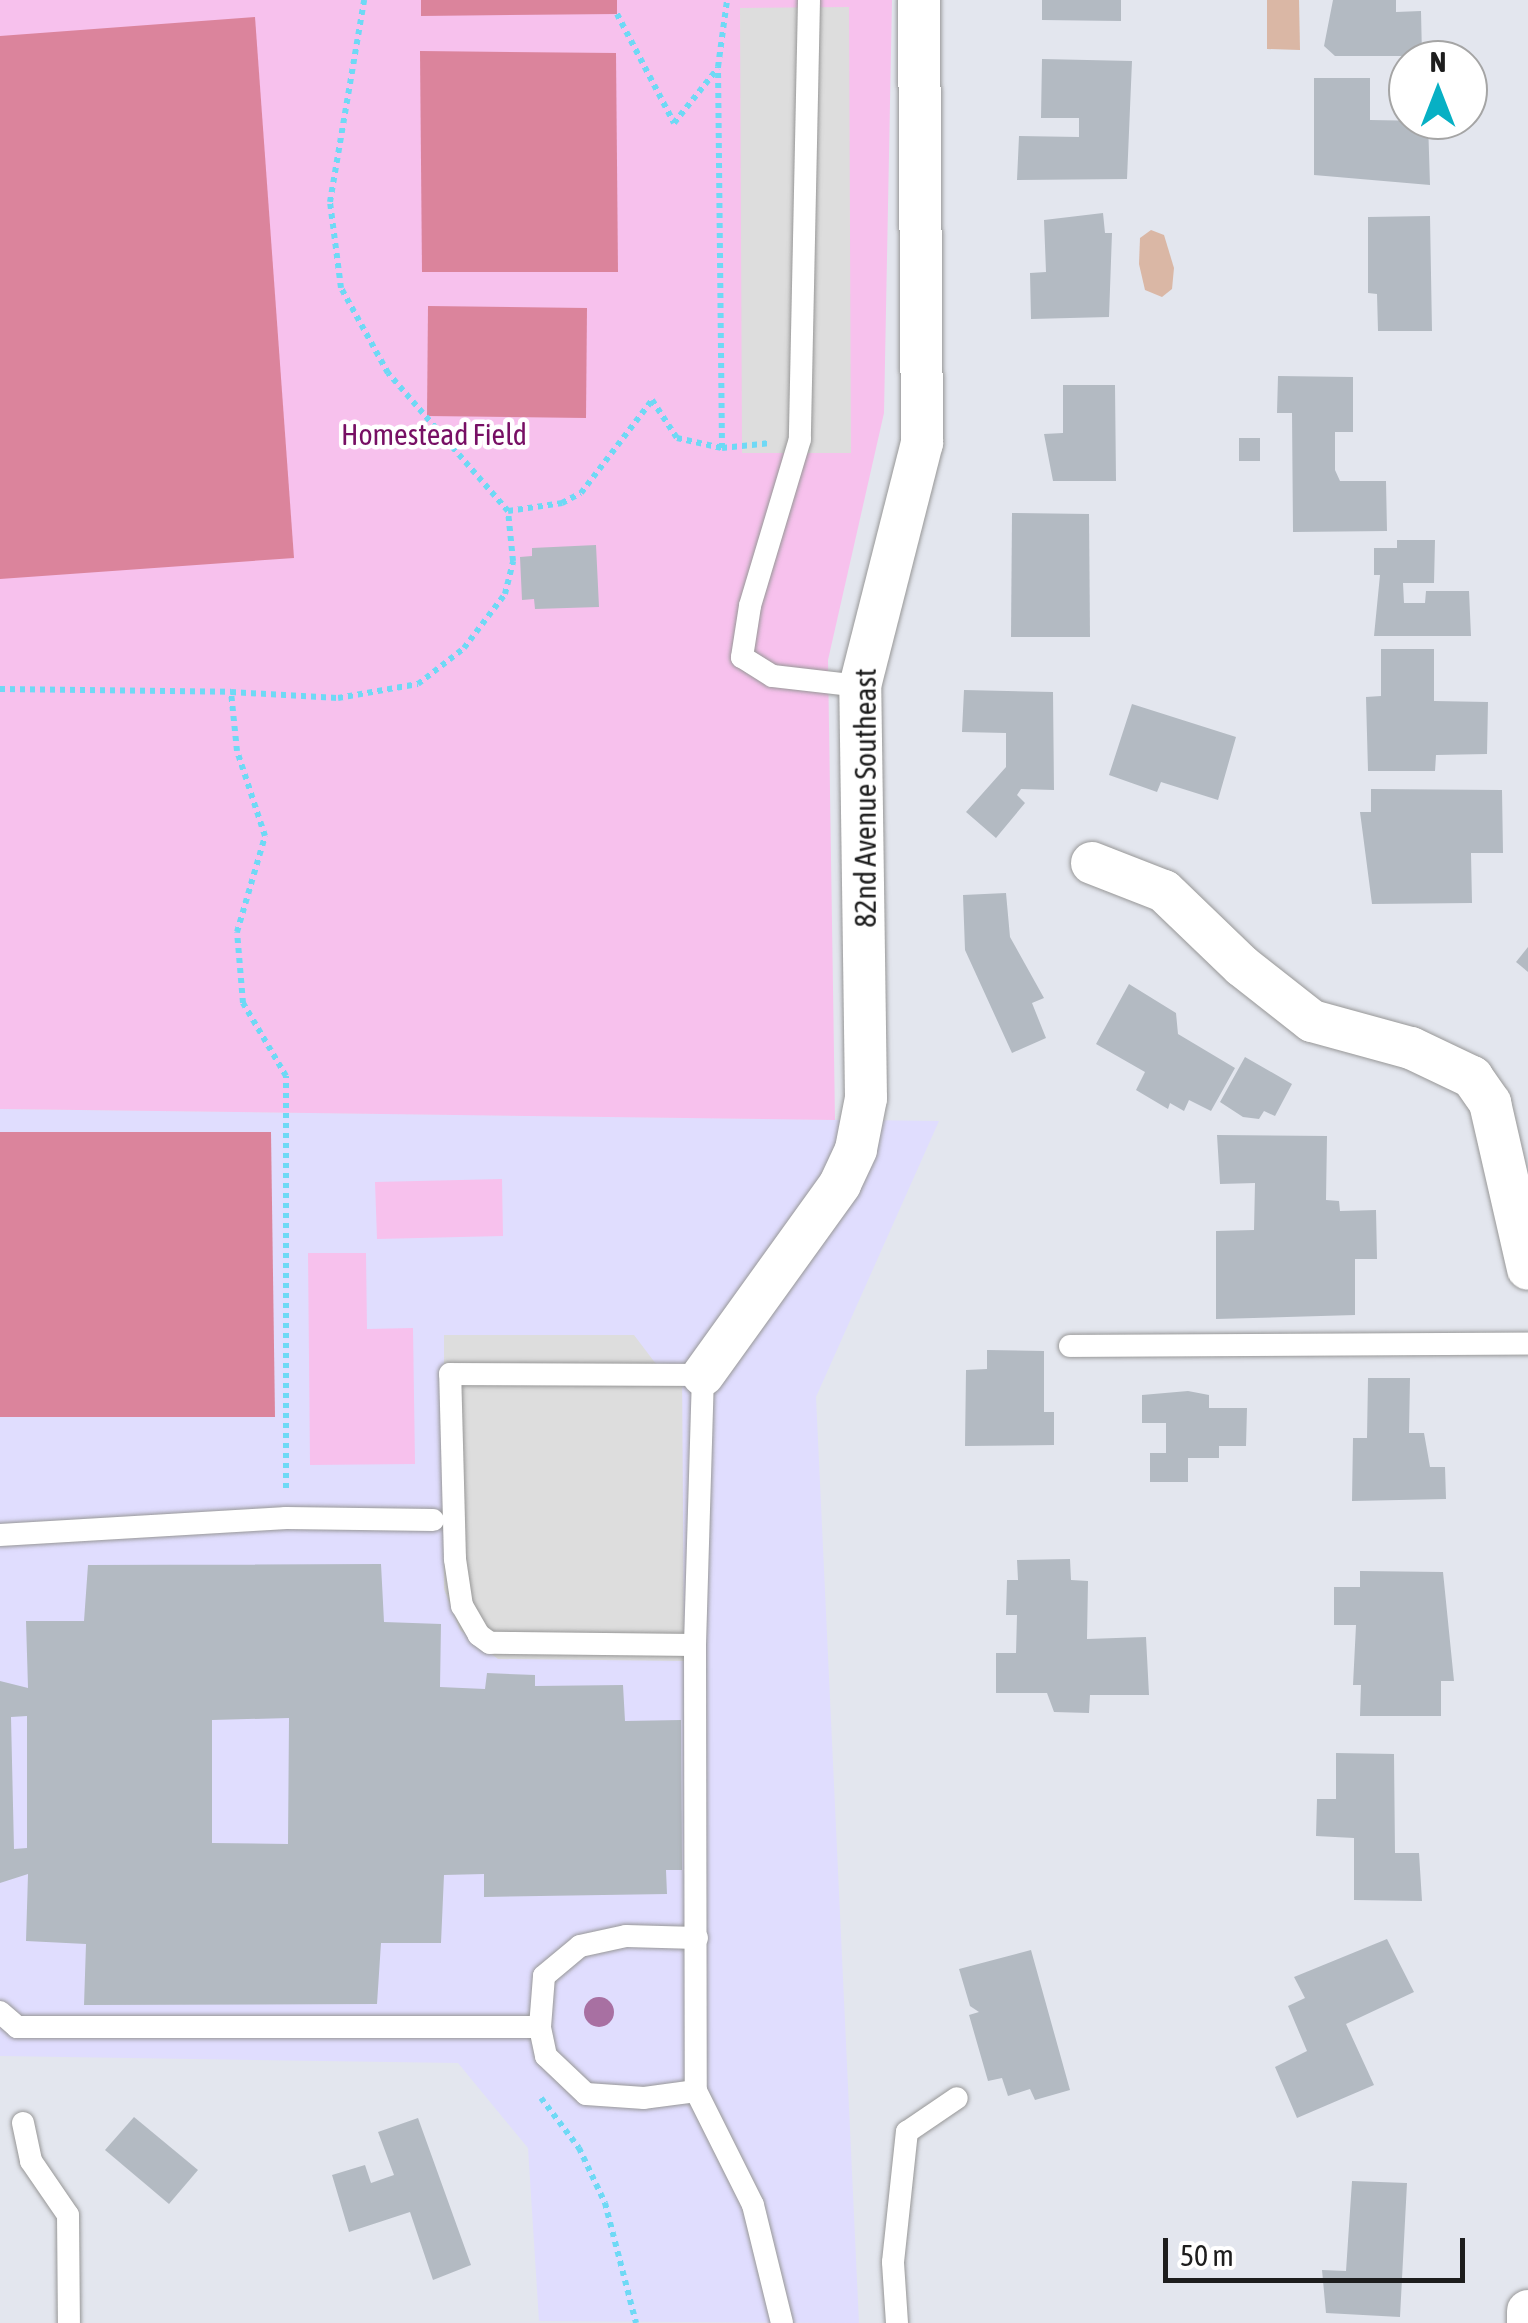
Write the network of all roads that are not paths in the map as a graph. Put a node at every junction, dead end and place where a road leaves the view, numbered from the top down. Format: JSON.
{"nodes":[{"id":1,"x":809,"y":0,"type":"edge"},
{"id":2,"x":918,"y":0,"type":"edge"},
{"id":3,"x":860,"y":686,"type":"junction"},
{"id":4,"x":1092,"y":862,"type":"dead end"},
{"id":5,"x":1528,"y":1269,"type":"edge"},
{"id":6,"x":1528,"y":1344,"type":"edge"},
{"id":7,"x":1070,"y":1346,"type":"dead end"},
{"id":8,"x":704,"y":1375,"type":"junction"},
{"id":9,"x":433,"y":1520,"type":"dead end"},
{"id":10,"x":0,"y":1534,"type":"edge"},
{"id":11,"x":695,"y":1644,"type":"junction"},
{"id":12,"x":697,"y":1938,"type":"junction"},
{"id":13,"x":0,"y":2012,"type":"edge"},
{"id":14,"x":540,"y":2026,"type":"junction"},
{"id":15,"x":696,"y":2091,"type":"junction"},
{"id":16,"x":957,"y":2098,"type":"dead end"},
{"id":17,"x":23,"y":2123,"type":"dead end"},
{"id":18,"x":1528,"y":2312,"type":"edge"},
{"id":19,"x":69,"y":2323,"type":"edge"},
{"id":20,"x":782,"y":2323,"type":"edge"},
{"id":21,"x":897,"y":2323,"type":"edge"},
{"id":22,"x":1528,"y":2323,"type":"edge"}],
"edges":[{"from":1,"to":3,"type":"lane"},
{"from":2,"to":3,"type":"street","name":"82nd Avenue Southeast"},
{"from":3,"to":8,"type":"street","name":"82nd Avenue Southeast"},
{"from":4,"to":5,"type":"street"},
{"from":6,"to":7,"type":"lane"},
{"from":8,"to":11,"type":"lane"},
{"from":8,"to":11,"type":"lane"},
{"from":9,"to":10,"type":"lane"},
{"from":11,"to":12,"type":"lane"},
{"from":12,"to":14,"type":"lane"},
{"from":12,"to":15,"type":"lane"},
{"from":13,"to":14,"type":"lane"},
{"from":14,"to":15,"type":"lane"},
{"from":15,"to":20,"type":"lane"},
{"from":16,"to":21,"type":"lane"},
{"from":17,"to":19,"type":"lane"},
{"from":18,"to":22,"type":"street"}]}
